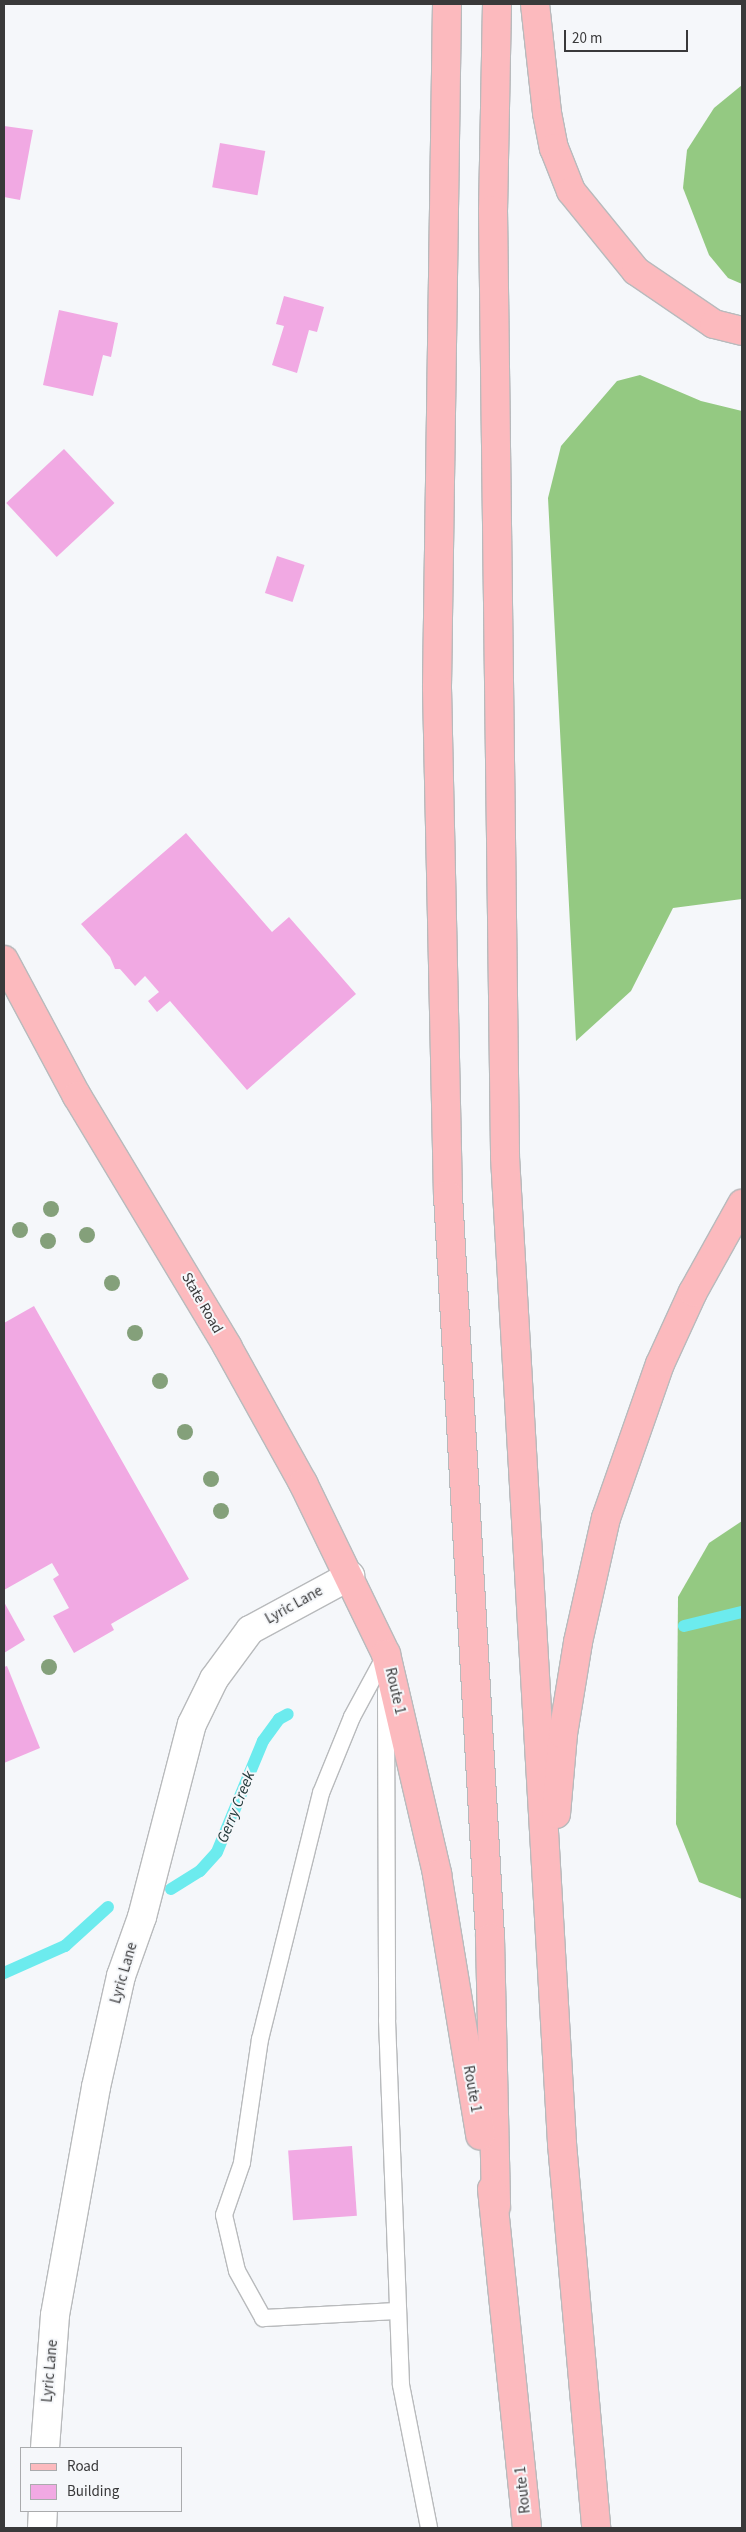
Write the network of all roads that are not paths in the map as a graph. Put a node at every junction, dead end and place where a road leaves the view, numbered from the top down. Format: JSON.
{"nodes":[{"id":1,"x":447,"y":4,"type":"edge"},
{"id":2,"x":497,"y":4,"type":"edge"},
{"id":3,"x":536,"y":4,"type":"edge"},
{"id":4,"x":742,"y":331,"type":"edge"},
{"id":5,"x":4,"y":960,"type":"edge"},
{"id":6,"x":742,"y":1204,"type":"edge"},
{"id":7,"x":350,"y":1576,"type":"junction"},
{"id":8,"x":386,"y":1654,"type":"junction"},
{"id":9,"x":550,"y":1918,"type":"junction"},
{"id":10,"x":496,"y":2206,"type":"junction"},
{"id":11,"x":398,"y":2312,"type":"junction"},
{"id":12,"x":45,"y":2447,"type":"edge"},
{"id":13,"x":43,"y":2512,"type":"edge"},
{"id":14,"x":42,"y":2528,"type":"edge"},
{"id":15,"x":429,"y":2528,"type":"edge"},
{"id":16,"x":527,"y":2528,"type":"edge"},
{"id":17,"x":596,"y":2528,"type":"edge"}],
"edges":[{"from":1,"to":10,"type":"main road"},
{"from":2,"to":9,"type":"main road"},
{"from":3,"to":4,"type":"main road"},
{"from":5,"to":7,"type":"main road","name":"State Road"},
{"from":6,"to":9,"type":"main road"},
{"from":7,"to":8,"type":"main road","name":"State Road"},
{"from":7,"to":12,"type":"street","name":"Lyric Lane"},
{"from":8,"to":10,"type":"main road","name":"Route 1"},
{"from":8,"to":11,"type":"lane"},
{"from":8,"to":11,"type":"lane"},
{"from":9,"to":17,"type":"main road"},
{"from":10,"to":16,"type":"main road","name":"Route 1"},
{"from":11,"to":15,"type":"lane"},
{"from":13,"to":14,"type":"street"}]}
